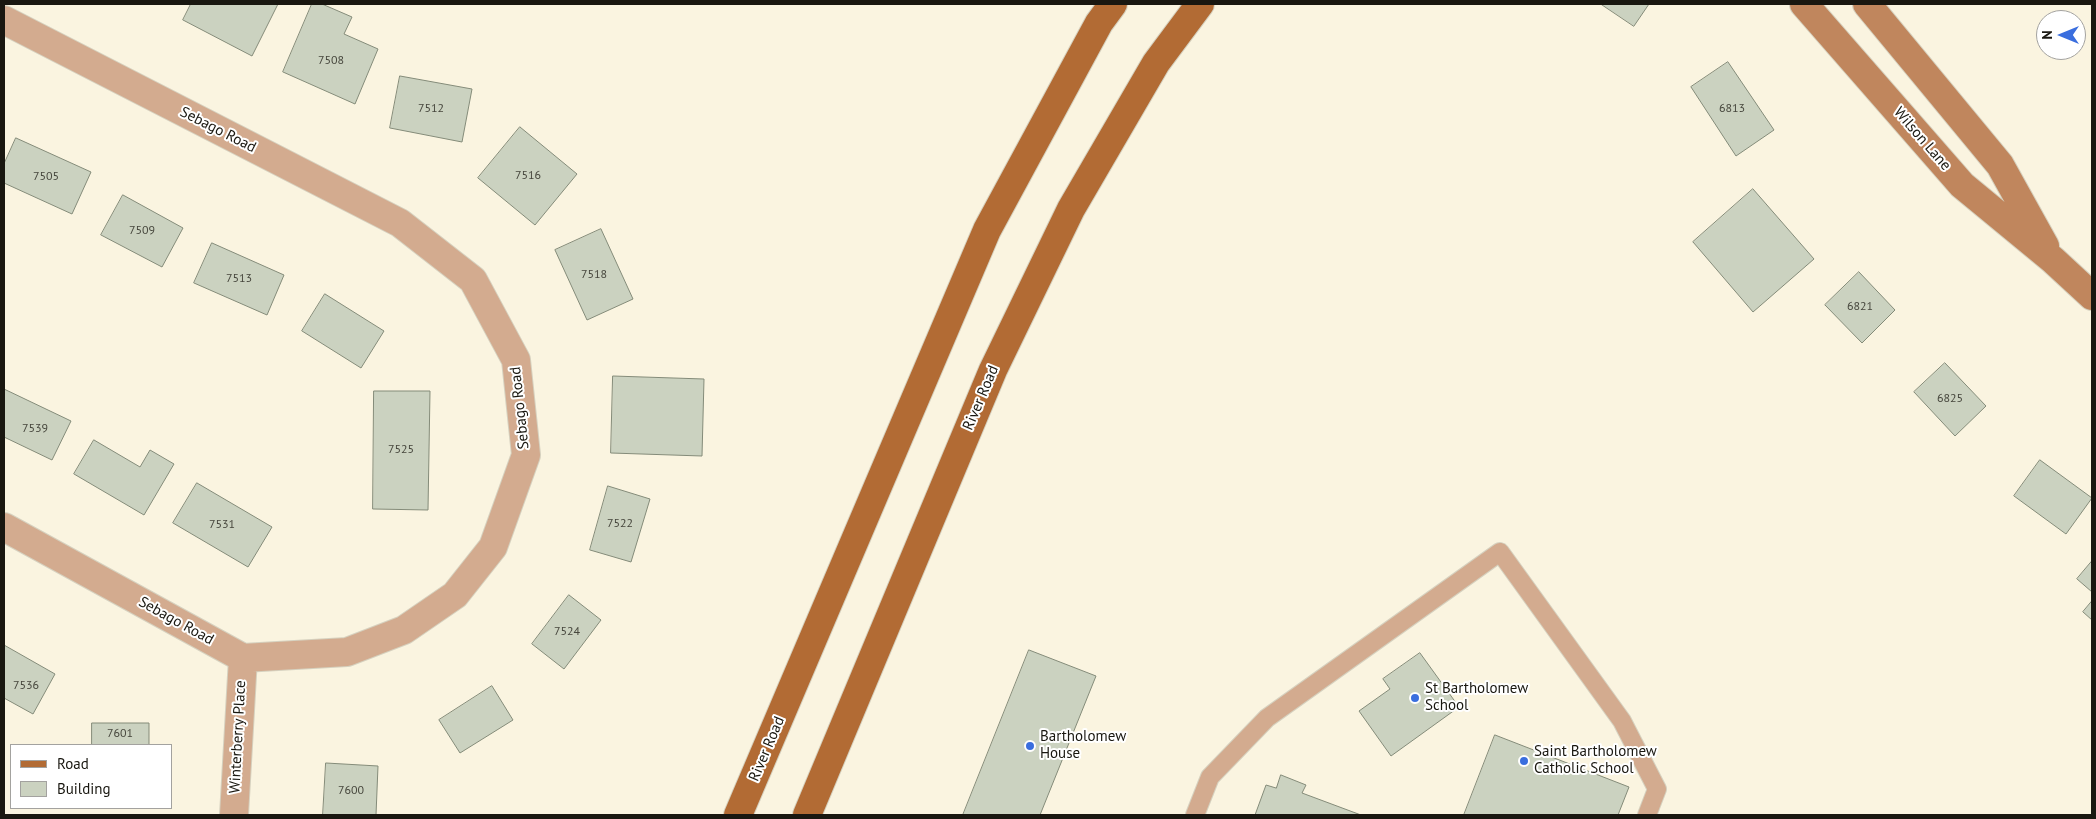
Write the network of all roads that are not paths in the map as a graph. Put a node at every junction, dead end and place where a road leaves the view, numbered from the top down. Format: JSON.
{"nodes":[{"id":1,"x":1113,"y":4,"type":"edge"},
{"id":2,"x":1200,"y":4,"type":"edge"},
{"id":3,"x":1804,"y":4,"type":"edge"},
{"id":4,"x":1867,"y":4,"type":"edge"},
{"id":5,"x":4,"y":20,"type":"edge"},
{"id":6,"x":2052,"y":260,"type":"junction"},
{"id":7,"x":2092,"y":296,"type":"edge"},
{"id":8,"x":4,"y":527,"type":"edge"},
{"id":9,"x":243,"y":658,"type":"junction"},
{"id":10,"x":234,"y":815,"type":"edge"},
{"id":11,"x":738,"y":815,"type":"edge"},
{"id":12,"x":807,"y":815,"type":"edge"},
{"id":13,"x":1195,"y":815,"type":"edge"},
{"id":14,"x":1647,"y":815,"type":"edge"}],
"edges":[{"from":1,"to":11,"type":"main road","name":"River Road"},
{"from":2,"to":12,"type":"main road","name":"River Road"},
{"from":3,"to":6,"type":"main road","name":"Wilson Lane"},
{"from":4,"to":6,"type":"main road","name":"Wilson Lane"},
{"from":5,"to":9,"type":"street","name":"Sebago Road"},
{"from":6,"to":7,"type":"main road","name":"Wilson Lane"},
{"from":8,"to":9,"type":"street","name":"Sebago Road"},
{"from":9,"to":10,"type":"street","name":"Winterberry Place"},
{"from":13,"to":14,"type":"lane"}]}
